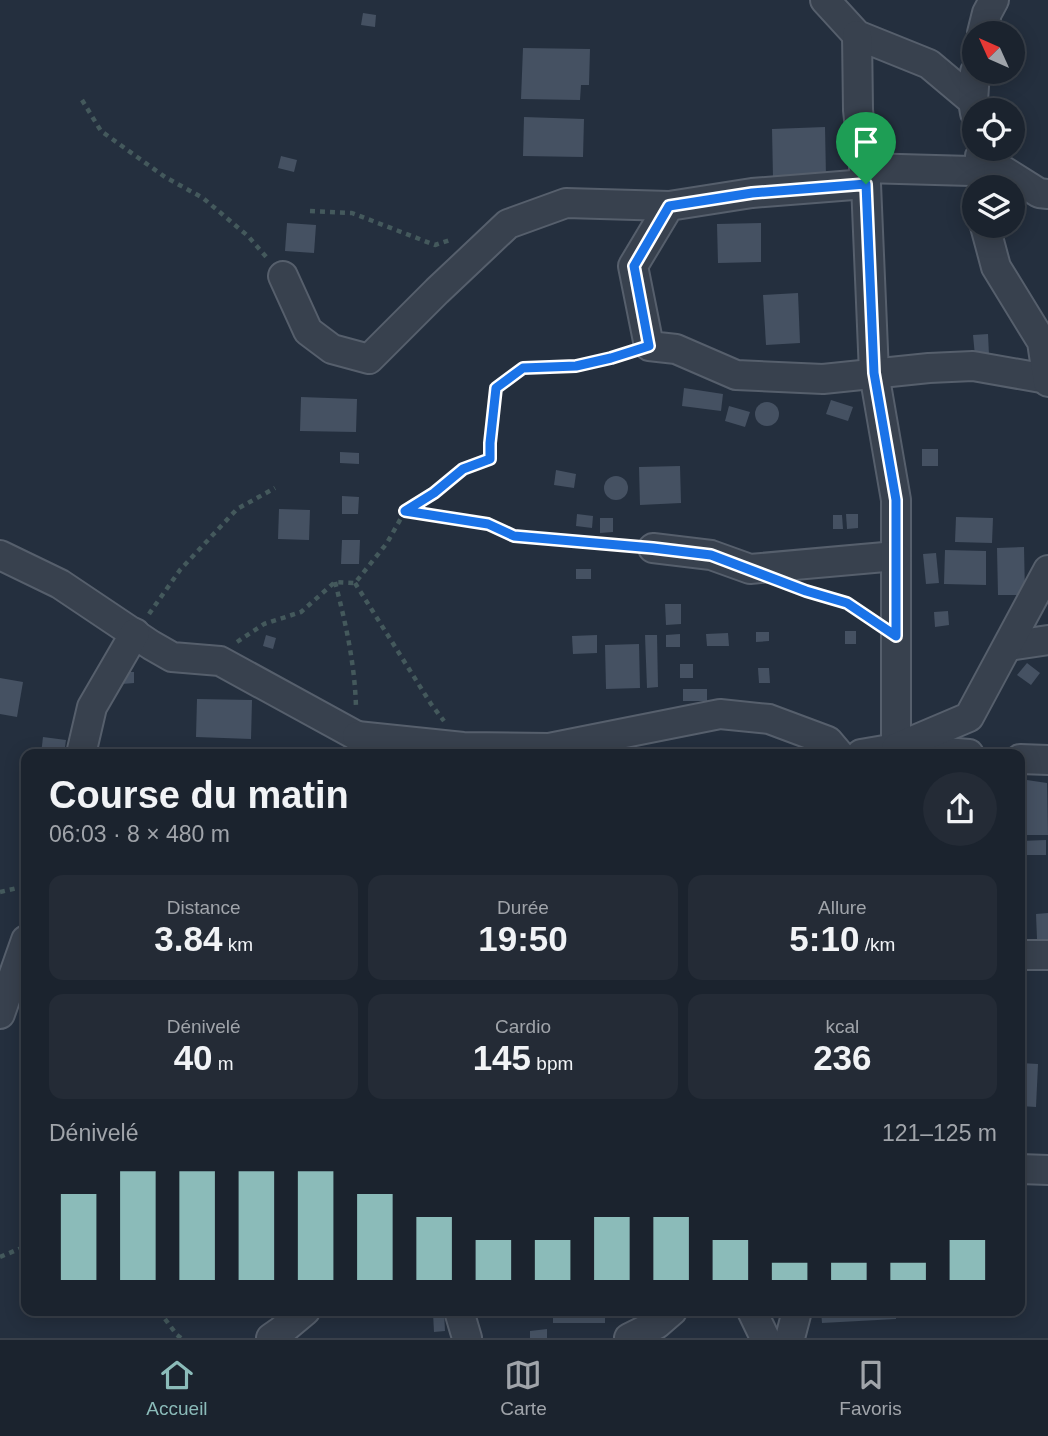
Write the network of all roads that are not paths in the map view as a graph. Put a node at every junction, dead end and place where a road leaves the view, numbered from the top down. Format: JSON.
{"nodes":[{"id":1,"x":825,"y":0,"type":"edge"},
{"id":2,"x":994,"y":0,"type":"edge"},
{"id":3,"x":985,"y":21,"type":"edge"},
{"id":4,"x":857,"y":35,"type":"junction"},
{"id":5,"x":965,"y":98,"type":"edge"},
{"id":6,"x":976,"y":166,"type":"edge"},
{"id":7,"x":865,"y":176,"type":"junction"},
{"id":8,"x":1048,"y":194,"type":"edge"},
{"id":9,"x":669,"y":206,"type":"junction"},
{"id":10,"x":988,"y":238,"type":"edge"},
{"id":11,"x":283,"y":276,"type":"road end"},
{"id":12,"x":874,"y":373,"type":"junction"},
{"id":13,"x":1048,"y":381,"type":"edge"},
{"id":14,"x":653,"y":548,"type":"road end"},
{"id":15,"x":0,"y":555,"type":"edge"},
{"id":16,"x":896,"y":556,"type":"junction"},
{"id":17,"x":1048,"y":570,"type":"edge"},
{"id":18,"x":135,"y":634,"type":"junction"},
{"id":19,"x":1048,"y":640,"type":"edge"},
{"id":20,"x":1008,"y":646,"type":"junction"},
{"id":21,"x":366,"y":745,"type":"edge"},
{"id":22,"x":82,"y":749,"type":"edge"},
{"id":23,"x":835,"y":749,"type":"edge"},
{"id":24,"x":897,"y":749,"type":"edge"},
{"id":25,"x":901,"y":749,"type":"edge"},
{"id":26,"x":1025,"y":759,"type":"edge"},
{"id":27,"x":1048,"y":760,"type":"edge"},
{"id":28,"x":21,"y":954,"type":"edge"},
{"id":29,"x":1025,"y":955,"type":"edge"},
{"id":30,"x":1048,"y":955,"type":"edge"},
{"id":31,"x":0,"y":1014,"type":"edge"},
{"id":32,"x":1025,"y":1169,"type":"edge"},
{"id":33,"x":1048,"y":1170,"type":"edge"},
{"id":34,"x":300,"y":1316,"type":"edge"},
{"id":35,"x":460,"y":1316,"type":"edge"},
{"id":36,"x":666,"y":1316,"type":"edge"},
{"id":37,"x":754,"y":1316,"type":"edge"},
{"id":38,"x":796,"y":1316,"type":"edge"},
{"id":39,"x":271,"y":1338,"type":"edge"},
{"id":40,"x":467,"y":1338,"type":"edge"},
{"id":41,"x":629,"y":1338,"type":"edge"},
{"id":42,"x":765,"y":1338,"type":"edge"},
{"id":43,"x":790,"y":1338,"type":"edge"}],
"edges":[{"from":1,"to":4,"type":"street"},
{"from":2,"to":3,"type":"street"},
{"from":4,"to":5,"type":"street"},
{"from":4,"to":7,"type":"street"},
{"from":6,"to":7,"type":"street"},
{"from":6,"to":8,"type":"street"},
{"from":7,"to":9,"type":"street"},
{"from":7,"to":12,"type":"street"},
{"from":9,"to":11,"type":"street"},
{"from":9,"to":12,"type":"street"},
{"from":10,"to":13,"type":"street"},
{"from":12,"to":13,"type":"street"},
{"from":12,"to":16,"type":"street"},
{"from":14,"to":16,"type":"street"},
{"from":15,"to":18,"type":"street"},
{"from":16,"to":24,"type":"street"},
{"from":17,"to":20,"type":"street"},
{"from":18,"to":21,"type":"street"},
{"from":18,"to":22,"type":"street"},
{"from":19,"to":20,"type":"street"},
{"from":20,"to":25,"type":"street"},
{"from":21,"to":23,"type":"street"},
{"from":26,"to":27,"type":"street"},
{"from":28,"to":31,"type":"street"},
{"from":29,"to":30,"type":"street"},
{"from":32,"to":33,"type":"street"},
{"from":34,"to":39,"type":"street"},
{"from":35,"to":40,"type":"street"},
{"from":36,"to":41,"type":"street"},
{"from":37,"to":42,"type":"street"},
{"from":38,"to":43,"type":"street"}]}
